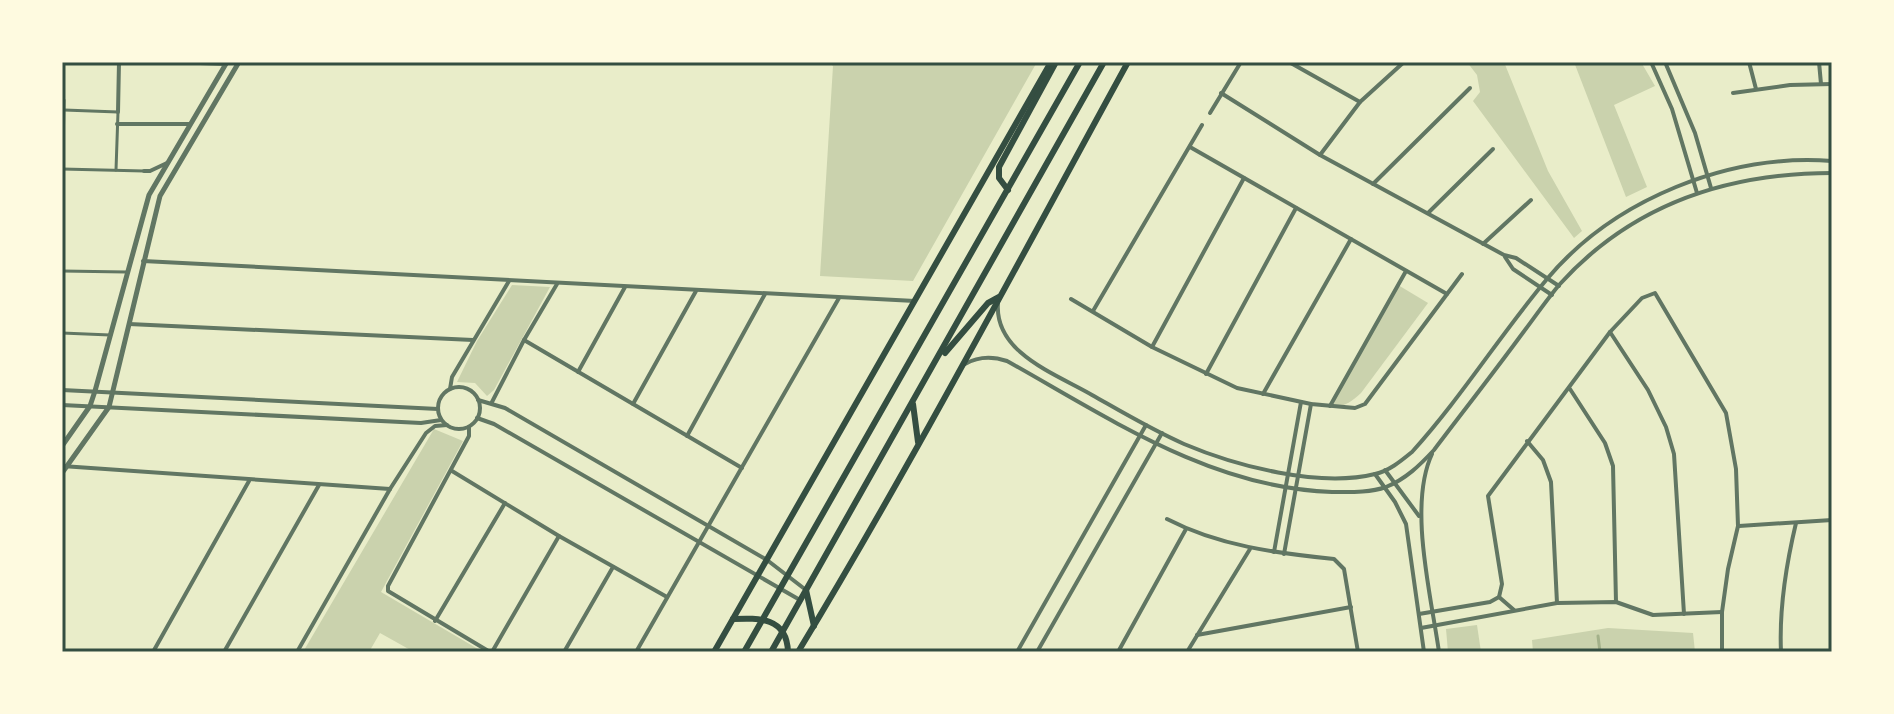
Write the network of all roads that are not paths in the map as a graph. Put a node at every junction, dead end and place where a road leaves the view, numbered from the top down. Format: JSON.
{"nodes":[{"id":1,"x":119,"y":62,"type":"edge"},
{"id":2,"x":174,"y":62,"type":"edge"},
{"id":3,"x":239,"y":62,"type":"edge"},
{"id":4,"x":1054,"y":62,"type":"edge"},
{"id":5,"x":1080,"y":62,"type":"edge"},
{"id":6,"x":1104,"y":62,"type":"edge"},
{"id":7,"x":1128,"y":62,"type":"edge"},
{"id":8,"x":1241,"y":62,"type":"edge"},
{"id":9,"x":1289,"y":62,"type":"edge"},
{"id":10,"x":1404,"y":62,"type":"edge"},
{"id":11,"x":1651,"y":62,"type":"edge"},
{"id":12,"x":1665,"y":62,"type":"edge"},
{"id":13,"x":1749,"y":62,"type":"edge"},
{"id":14,"x":1819,"y":62,"type":"edge"},
{"id":15,"x":226,"y":63,"type":"edge"},
{"id":16,"x":1821,"y":84,"type":"junction"},
{"id":17,"x":1832,"y":84,"type":"edge"},
{"id":18,"x":1470,"y":88,"type":"dead end"},
{"id":19,"x":1756,"y":89,"type":"junction"},
{"id":20,"x":1221,"y":93,"type":"junction"},
{"id":21,"x":1733,"y":93,"type":"dead end"},
{"id":22,"x":62,"y":100,"type":"edge"},
{"id":23,"x":1360,"y":102,"type":"junction"},
{"id":24,"x":64,"y":110,"type":"junction"},
{"id":25,"x":118,"y":112,"type":"junction"},
{"id":26,"x":1210,"y":113,"type":"dead end"},
{"id":27,"x":117,"y":124,"type":"junction"},
{"id":28,"x":190,"y":124,"type":"junction"},
{"id":29,"x":1202,"y":125,"type":"dead end"},
{"id":30,"x":1190,"y":147,"type":"junction"},
{"id":31,"x":1493,"y":149,"type":"dead end"},
{"id":32,"x":1320,"y":155,"type":"junction"},
{"id":33,"x":1832,"y":161,"type":"edge"},
{"id":34,"x":167,"y":163,"type":"junction"},
{"id":35,"x":63,"y":169,"type":"edge"},
{"id":36,"x":116,"y":170,"type":"junction"},
{"id":37,"x":144,"y":171,"type":"joint"},
{"id":38,"x":1832,"y":173,"type":"edge"},
{"id":39,"x":1708,"y":176,"type":"junction"},
{"id":40,"x":1244,"y":178,"type":"junction"},
{"id":41,"x":1694,"y":181,"type":"junction"},
{"id":42,"x":1373,"y":184,"type":"junction"},
{"id":43,"x":1711,"y":188,"type":"junction"},
{"id":44,"x":1008,"y":190,"type":"junction"},
{"id":45,"x":1697,"y":193,"type":"junction"},
{"id":46,"x":1531,"y":200,"type":"dead end"},
{"id":47,"x":62,"y":202,"type":"edge"},
{"id":48,"x":1296,"y":208,"type":"junction"},
{"id":49,"x":1428,"y":213,"type":"junction"},
{"id":50,"x":1351,"y":239,"type":"junction"},
{"id":51,"x":1483,"y":244,"type":"junction"},
{"id":52,"x":1504,"y":255,"type":"junction"},
{"id":53,"x":143,"y":261,"type":"junction"},
{"id":54,"x":62,"y":271,"type":"edge"},
{"id":55,"x":1406,"y":271,"type":"junction"},
{"id":56,"x":128,"y":272,"type":"junction"},
{"id":57,"x":1462,"y":274,"type":"dead end"},
{"id":58,"x":1548,"y":278,"type":"junction"},
{"id":59,"x":509,"y":281,"type":"junction"},
{"id":60,"x":557,"y":284,"type":"junction"},
{"id":61,"x":1559,"y":286,"type":"junction"},
{"id":62,"x":625,"y":287,"type":"junction"},
{"id":63,"x":1540,"y":288,"type":"junction"},
{"id":64,"x":696,"y":291,"type":"junction"},
{"id":65,"x":765,"y":294,"type":"junction"},
{"id":66,"x":1447,"y":294,"type":"junction"},
{"id":67,"x":1552,"y":295,"type":"junction"},
{"id":68,"x":999,"y":297,"type":"junction"},
{"id":69,"x":839,"y":298,"type":"junction"},
{"id":70,"x":1071,"y":299,"type":"dead end"},
{"id":71,"x":915,"y":301,"type":"junction"},
{"id":72,"x":1093,"y":311,"type":"junction"},
{"id":73,"x":129,"y":324,"type":"junction"},
{"id":74,"x":1610,"y":332,"type":"junction"},
{"id":75,"x":62,"y":333,"type":"edge"},
{"id":76,"x":110,"y":335,"type":"junction"},
{"id":77,"x":473,"y":340,"type":"junction"},
{"id":78,"x":524,"y":340,"type":"junction"},
{"id":79,"x":1152,"y":347,"type":"junction"},
{"id":80,"x":937,"y":361,"type":"junction"},
{"id":81,"x":965,"y":364,"type":"junction"},
{"id":82,"x":1038,"y":364,"type":"junction"},
{"id":83,"x":578,"y":372,"type":"junction"},
{"id":84,"x":1206,"y":374,"type":"junction"},
{"id":85,"x":1033,"y":375,"type":"junction"},
{"id":86,"x":450,"y":389,"type":"junction"},
{"id":87,"x":1570,"y":389,"type":"junction"},
{"id":88,"x":62,"y":390,"type":"edge"},
{"id":89,"x":95,"y":391,"type":"junction"},
{"id":90,"x":114,"y":392,"type":"junction"},
{"id":91,"x":1262,"y":394,"type":"junction"},
{"id":92,"x":478,"y":400,"type":"junction"},
{"id":93,"x":492,"y":402,"type":"junction"},
{"id":94,"x":1301,"y":402,"type":"junction"},
{"id":95,"x":633,"y":404,"type":"junction"},
{"id":96,"x":913,"y":404,"type":"junction"},
{"id":97,"x":1311,"y":404,"type":"junction"},
{"id":98,"x":62,"y":405,"type":"edge"},
{"id":99,"x":90,"y":406,"type":"junction"},
{"id":100,"x":1330,"y":406,"type":"junction"},
{"id":101,"x":109,"y":407,"type":"junction"},
{"id":102,"x":438,"y":409,"type":"junction"},
{"id":103,"x":477,"y":418,"type":"junction"},
{"id":104,"x":441,"y":420,"type":"junction"},
{"id":105,"x":447,"y":425,"type":"junction"},
{"id":106,"x":1146,"y":425,"type":"junction"},
{"id":107,"x":469,"y":427,"type":"junction"},
{"id":108,"x":1162,"y":433,"type":"junction"},
{"id":109,"x":1140,"y":435,"type":"junction"},
{"id":110,"x":687,"y":436,"type":"junction"},
{"id":111,"x":1527,"y":441,"type":"junction"},
{"id":112,"x":918,"y":442,"type":"junction"},
{"id":113,"x":1156,"y":444,"type":"junction"},
{"id":114,"x":62,"y":446,"type":"edge"},
{"id":115,"x":1292,"y":450,"type":"junction"},
{"id":116,"x":1434,"y":450,"type":"junction"},
{"id":117,"x":1302,"y":452,"type":"junction"},
{"id":118,"x":742,"y":468,"type":"junction"},
{"id":119,"x":64,"y":469,"type":"edge"},
{"id":120,"x":1385,"y":470,"type":"junction"},
{"id":121,"x":452,"y":471,"type":"junction"},
{"id":122,"x":1288,"y":473,"type":"junction"},
{"id":123,"x":1375,"y":474,"type":"junction"},
{"id":124,"x":1298,"y":475,"type":"junction"},
{"id":125,"x":249,"y":481,"type":"junction"},
{"id":126,"x":1393,"y":483,"type":"junction"},
{"id":127,"x":319,"y":485,"type":"junction"},
{"id":128,"x":1286,"y":487,"type":"junction"},
{"id":129,"x":1384,"y":487,"type":"junction"},
{"id":130,"x":390,"y":489,"type":"junction"},
{"id":131,"x":1295,"y":489,"type":"junction"},
{"id":132,"x":505,"y":503,"type":"junction"},
{"id":133,"x":1282,"y":509,"type":"junction"},
{"id":134,"x":1292,"y":510,"type":"junction"},
{"id":135,"x":1420,"y":517,"type":"junction"},
{"id":136,"x":1167,"y":519,"type":"dead end"},
{"id":137,"x":1832,"y":520,"type":"edge"},
{"id":138,"x":1796,"y":523,"type":"junction"},
{"id":139,"x":708,"y":526,"type":"junction"},
{"id":140,"x":1738,"y":526,"type":"junction"},
{"id":141,"x":1186,"y":529,"type":"junction"},
{"id":142,"x":559,"y":536,"type":"junction"},
{"id":143,"x":700,"y":541,"type":"junction"},
{"id":144,"x":1250,"y":549,"type":"junction"},
{"id":145,"x":1274,"y":552,"type":"junction"},
{"id":146,"x":1284,"y":554,"type":"junction"},
{"id":147,"x":767,"y":560,"type":"junction"},
{"id":148,"x":613,"y":567,"type":"junction"},
{"id":149,"x":758,"y":575,"type":"junction"},
{"id":150,"x":790,"y":575,"type":"junction"},
{"id":151,"x":781,"y":589,"type":"junction"},
{"id":152,"x":806,"y":590,"type":"junction"},
{"id":153,"x":668,"y":597,"type":"junction"},
{"id":154,"x":1499,"y":597,"type":"junction"},
{"id":155,"x":800,"y":600,"type":"junction"},
{"id":156,"x":1616,"y":602,"type":"junction"},
{"id":157,"x":1557,"y":603,"type":"junction"},
{"id":158,"x":1351,"y":607,"type":"junction"},
{"id":159,"x":1459,"y":608,"type":"junction"},
{"id":160,"x":1516,"y":611,"type":"junction"},
{"id":161,"x":1722,"y":612,"type":"junction"},
{"id":162,"x":1433,"y":613,"type":"junction"},
{"id":163,"x":1419,"y":614,"type":"junction"},
{"id":164,"x":1684,"y":614,"type":"junction"},
{"id":165,"x":764,"y":618,"type":"junction"},
{"id":166,"x":733,"y":619,"type":"junction"},
{"id":167,"x":435,"y":621,"type":"junction"},
{"id":168,"x":1461,"y":621,"type":"junction"},
{"id":169,"x":814,"y":626,"type":"junction"},
{"id":170,"x":1435,"y":626,"type":"junction"},
{"id":171,"x":1421,"y":628,"type":"junction"},
{"id":172,"x":782,"y":633,"type":"junction"},
{"id":173,"x":1197,"y":635,"type":"junction"},
{"id":174,"x":153,"y":652,"type":"edge"},
{"id":175,"x":224,"y":652,"type":"edge"},
{"id":176,"x":297,"y":652,"type":"edge"},
{"id":177,"x":491,"y":652,"type":"edge"},
{"id":178,"x":564,"y":652,"type":"edge"},
{"id":179,"x":636,"y":652,"type":"edge"},
{"id":180,"x":714,"y":652,"type":"edge"},
{"id":181,"x":744,"y":652,"type":"edge"},
{"id":182,"x":771,"y":652,"type":"edge"},
{"id":183,"x":788,"y":652,"type":"edge"},
{"id":184,"x":798,"y":652,"type":"edge"},
{"id":185,"x":1017,"y":652,"type":"edge"},
{"id":186,"x":1037,"y":652,"type":"edge"},
{"id":187,"x":1118,"y":652,"type":"edge"},
{"id":188,"x":1187,"y":652,"type":"edge"},
{"id":189,"x":1358,"y":652,"type":"edge"},
{"id":190,"x":1424,"y":652,"type":"edge"},
{"id":191,"x":1439,"y":652,"type":"edge"},
{"id":192,"x":1722,"y":652,"type":"edge"},
{"id":193,"x":1781,"y":652,"type":"edge"}],
"edges":[{"from":1,"to":25,"type":"street"},
{"from":2,"to":15,"type":"street"},
{"from":3,"to":53,"type":"street"},
{"from":4,"to":44,"type":"main road"},
{"from":4,"to":71,"type":"main road"},
{"from":5,"to":44,"type":"main road"},
{"from":6,"to":80,"type":"main road"},
{"from":7,"to":68,"type":"main road"},
{"from":8,"to":20,"type":"street"},
{"from":9,"to":23,"type":"street"},
{"from":10,"to":23,"type":"street"},
{"from":11,"to":41,"type":"street"},
{"from":12,"to":39,"type":"street"},
{"from":13,"to":19,"type":"street"},
{"from":14,"to":16,"type":"street"},
{"from":15,"to":28,"type":"street"},
{"from":16,"to":17,"type":"street"},
{"from":16,"to":19,"type":"street"},
{"from":18,"to":42,"type":"street"},
{"from":19,"to":21,"type":"street"},
{"from":20,"to":26,"type":"street"},
{"from":20,"to":32,"type":"street"},
{"from":22,"to":24,"type":"street"},
{"from":23,"to":32,"type":"street"},
{"from":24,"to":25,"type":"street"},
{"from":24,"to":35,"type":"street"},
{"from":25,"to":27,"type":"street"},
{"from":27,"to":28,"type":"street"},
{"from":27,"to":36,"type":"street"},
{"from":28,"to":34,"type":"street"},
{"from":29,"to":30,"type":"street"},
{"from":30,"to":40,"type":"street"},
{"from":30,"to":72,"type":"street"},
{"from":31,"to":49,"type":"street"},
{"from":32,"to":42,"type":"street"},
{"from":33,"to":39,"type":"street"},
{"from":34,"to":37,"type":"street"},
{"from":34,"to":56,"type":"street"},
{"from":35,"to":36,"type":"street"},
{"from":35,"to":47,"type":"street"},
{"from":36,"to":37,"type":"street"},
{"from":38,"to":43,"type":"street"},
{"from":39,"to":41,"type":"street"},
{"from":39,"to":43,"type":"street"},
{"from":40,"to":48,"type":"street"},
{"from":40,"to":79,"type":"street"},
{"from":41,"to":45,"type":"street"},
{"from":41,"to":58,"type":"street"},
{"from":42,"to":49,"type":"street"},
{"from":43,"to":45,"type":"street"},
{"from":44,"to":150,"type":"main road"},
{"from":45,"to":61,"type":"street"},
{"from":46,"to":51,"type":"street"},
{"from":48,"to":50,"type":"street"},
{"from":48,"to":84,"type":"street"},
{"from":49,"to":51,"type":"street"},
{"from":50,"to":55,"type":"street"},
{"from":50,"to":91,"type":"street"},
{"from":51,"to":52,"type":"street"},
{"from":52,"to":58,"type":"street"},
{"from":52,"to":63,"type":"street"},
{"from":53,"to":59,"type":"street"},
{"from":53,"to":73,"type":"street"},
{"from":54,"to":56,"type":"street"},
{"from":55,"to":66,"type":"street"},
{"from":55,"to":100,"type":"street"},
{"from":56,"to":76,"type":"street"},
{"from":57,"to":66,"type":"street"},
{"from":58,"to":61,"type":"street"},
{"from":58,"to":63,"type":"street"},
{"from":59,"to":60,"type":"street"},
{"from":59,"to":77,"type":"street"},
{"from":60,"to":62,"type":"street"},
{"from":60,"to":78,"type":"street"},
{"from":61,"to":67,"type":"street"},
{"from":62,"to":64,"type":"street"},
{"from":62,"to":83,"type":"street"},
{"from":63,"to":67,"type":"street"},
{"from":63,"to":120,"type":"street"},
{"from":64,"to":65,"type":"street"},
{"from":64,"to":95,"type":"street"},
{"from":65,"to":69,"type":"street"},
{"from":65,"to":110,"type":"street"},
{"from":66,"to":100,"type":"street"},
{"from":67,"to":116,"type":"street"},
{"from":68,"to":80,"type":"main road"},
{"from":68,"to":81,"type":"main road"},
{"from":68,"to":82,"type":"street"},
{"from":69,"to":71,"type":"street"},
{"from":69,"to":118,"type":"street"},
{"from":70,"to":72,"type":"street"},
{"from":71,"to":147,"type":"main road"},
{"from":72,"to":79,"type":"street"},
{"from":73,"to":77,"type":"street"},
{"from":73,"to":90,"type":"street"},
{"from":74,"to":87,"type":"street"},
{"from":74,"to":140,"type":"street"},
{"from":74,"to":164,"type":"street"},
{"from":75,"to":76,"type":"street"},
{"from":76,"to":89,"type":"street"},
{"from":77,"to":86,"type":"street"},
{"from":78,"to":83,"type":"street"},
{"from":78,"to":93,"type":"street"},
{"from":79,"to":84,"type":"street"},
{"from":80,"to":96,"type":"main road"},
{"from":81,"to":85,"type":"street"},
{"from":81,"to":112,"type":"main road"},
{"from":82,"to":85,"type":"street"},
{"from":82,"to":106,"type":"street"},
{"from":83,"to":95,"type":"street"},
{"from":84,"to":91,"type":"street"},
{"from":85,"to":109,"type":"street"},
{"from":86,"to":92,"type":"street"},
{"from":86,"to":102,"type":"street"},
{"from":87,"to":111,"type":"street"},
{"from":87,"to":156,"type":"street"},
{"from":88,"to":89,"type":"street"},
{"from":89,"to":90,"type":"street"},
{"from":89,"to":99,"type":"street"},
{"from":90,"to":101,"type":"street"},
{"from":90,"to":102,"type":"street"},
{"from":91,"to":94,"type":"street"},
{"from":92,"to":93,"type":"street"},
{"from":92,"to":103,"type":"street"},
{"from":93,"to":139,"type":"street"},
{"from":94,"to":97,"type":"street"},
{"from":94,"to":115,"type":"street"},
{"from":95,"to":110,"type":"street"},
{"from":96,"to":112,"type":"main road"},
{"from":96,"to":152,"type":"main road"},
{"from":97,"to":100,"type":"street"},
{"from":97,"to":117,"type":"street"},
{"from":98,"to":99,"type":"street"},
{"from":99,"to":101,"type":"street"},
{"from":99,"to":114,"type":"street"},
{"from":101,"to":104,"type":"street"},
{"from":101,"to":119,"type":"street"},
{"from":102,"to":104,"type":"street"},
{"from":103,"to":107,"type":"street"},
{"from":103,"to":143,"type":"street"},
{"from":104,"to":105,"type":"street"},
{"from":105,"to":107,"type":"street"},
{"from":105,"to":130,"type":"street"},
{"from":106,"to":108,"type":"street"},
{"from":106,"to":109,"type":"street"},
{"from":107,"to":121,"type":"street"},
{"from":108,"to":113,"type":"street"},
{"from":108,"to":122,"type":"street"},
{"from":109,"to":113,"type":"street"},
{"from":109,"to":185,"type":"street"},
{"from":110,"to":118,"type":"street"},
{"from":111,"to":154,"type":"street"},
{"from":111,"to":157,"type":"street"},
{"from":112,"to":169,"type":"main road"},
{"from":113,"to":128,"type":"street"},
{"from":113,"to":186,"type":"street"},
{"from":115,"to":117,"type":"street"},
{"from":115,"to":122,"type":"street"},
{"from":116,"to":126,"type":"street"},
{"from":116,"to":135,"type":"street"},
{"from":117,"to":124,"type":"street"},
{"from":118,"to":139,"type":"street"},
{"from":119,"to":125,"type":"street"},
{"from":120,"to":123,"type":"street"},
{"from":120,"to":126,"type":"street"},
{"from":121,"to":132,"type":"street"},
{"from":121,"to":167,"type":"street"},
{"from":122,"to":124,"type":"street"},
{"from":122,"to":128,"type":"street"},
{"from":123,"to":124,"type":"street"},
{"from":123,"to":129,"type":"street"},
{"from":124,"to":131,"type":"street"},
{"from":125,"to":127,"type":"street"},
{"from":125,"to":174,"type":"street"},
{"from":126,"to":129,"type":"street"},
{"from":126,"to":135,"type":"street"},
{"from":127,"to":130,"type":"street"},
{"from":127,"to":175,"type":"street"},
{"from":128,"to":131,"type":"street"},
{"from":128,"to":133,"type":"street"},
{"from":129,"to":131,"type":"street"},
{"from":129,"to":163,"type":"street"},
{"from":130,"to":176,"type":"street"},
{"from":131,"to":134,"type":"street"},
{"from":132,"to":142,"type":"street"},
{"from":132,"to":167,"type":"street"},
{"from":133,"to":134,"type":"street"},
{"from":133,"to":145,"type":"street"},
{"from":134,"to":146,"type":"street"},
{"from":135,"to":162,"type":"street"},
{"from":136,"to":141,"type":"street"},
{"from":137,"to":138,"type":"street"},
{"from":138,"to":140,"type":"street"},
{"from":138,"to":193,"type":"street"},
{"from":139,"to":143,"type":"street"},
{"from":139,"to":147,"type":"street"},
{"from":140,"to":161,"type":"street"},
{"from":141,"to":144,"type":"street"},
{"from":141,"to":187,"type":"street"},
{"from":142,"to":148,"type":"street"},
{"from":142,"to":177,"type":"street"},
{"from":143,"to":149,"type":"street"},
{"from":143,"to":153,"type":"street"},
{"from":144,"to":145,"type":"street"},
{"from":144,"to":173,"type":"street"},
{"from":145,"to":146,"type":"street"},
{"from":146,"to":158,"type":"street"},
{"from":147,"to":149,"type":"main road"},
{"from":147,"to":150,"type":"street"},
{"from":148,"to":153,"type":"street"},
{"from":148,"to":178,"type":"street"},
{"from":149,"to":151,"type":"street"},
{"from":149,"to":166,"type":"main road"},
{"from":150,"to":151,"type":"main road"},
{"from":150,"to":152,"type":"street"},
{"from":151,"to":155,"type":"street"},
{"from":151,"to":165,"type":"main road"},
{"from":152,"to":155,"type":"main road"},
{"from":152,"to":169,"type":"main road"},
{"from":153,"to":179,"type":"street"},
{"from":154,"to":159,"type":"street"},
{"from":154,"to":160,"type":"street"},
{"from":155,"to":172,"type":"main road"},
{"from":156,"to":157,"type":"street"},
{"from":156,"to":164,"type":"street"},
{"from":157,"to":160,"type":"street"},
{"from":158,"to":173,"type":"street"},
{"from":158,"to":189,"type":"street"},
{"from":159,"to":162,"type":"street"},
{"from":159,"to":168,"type":"street"},
{"from":160,"to":168,"type":"street"},
{"from":161,"to":164,"type":"street"},
{"from":161,"to":192,"type":"street"},
{"from":162,"to":163,"type":"street"},
{"from":162,"to":170,"type":"street"},
{"from":163,"to":171,"type":"street"},
{"from":165,"to":166,"type":"main road"},
{"from":165,"to":172,"type":"main road"},
{"from":165,"to":181,"type":"main road"},
{"from":166,"to":180,"type":"main road"},
{"from":167,"to":177,"type":"street"},
{"from":168,"to":170,"type":"street"},
{"from":169,"to":184,"type":"main road"},
{"from":170,"to":171,"type":"street"},
{"from":170,"to":191,"type":"street"},
{"from":171,"to":190,"type":"street"},
{"from":172,"to":182,"type":"main road"},
{"from":172,"to":183,"type":"main road"},
{"from":173,"to":188,"type":"street"}]}
